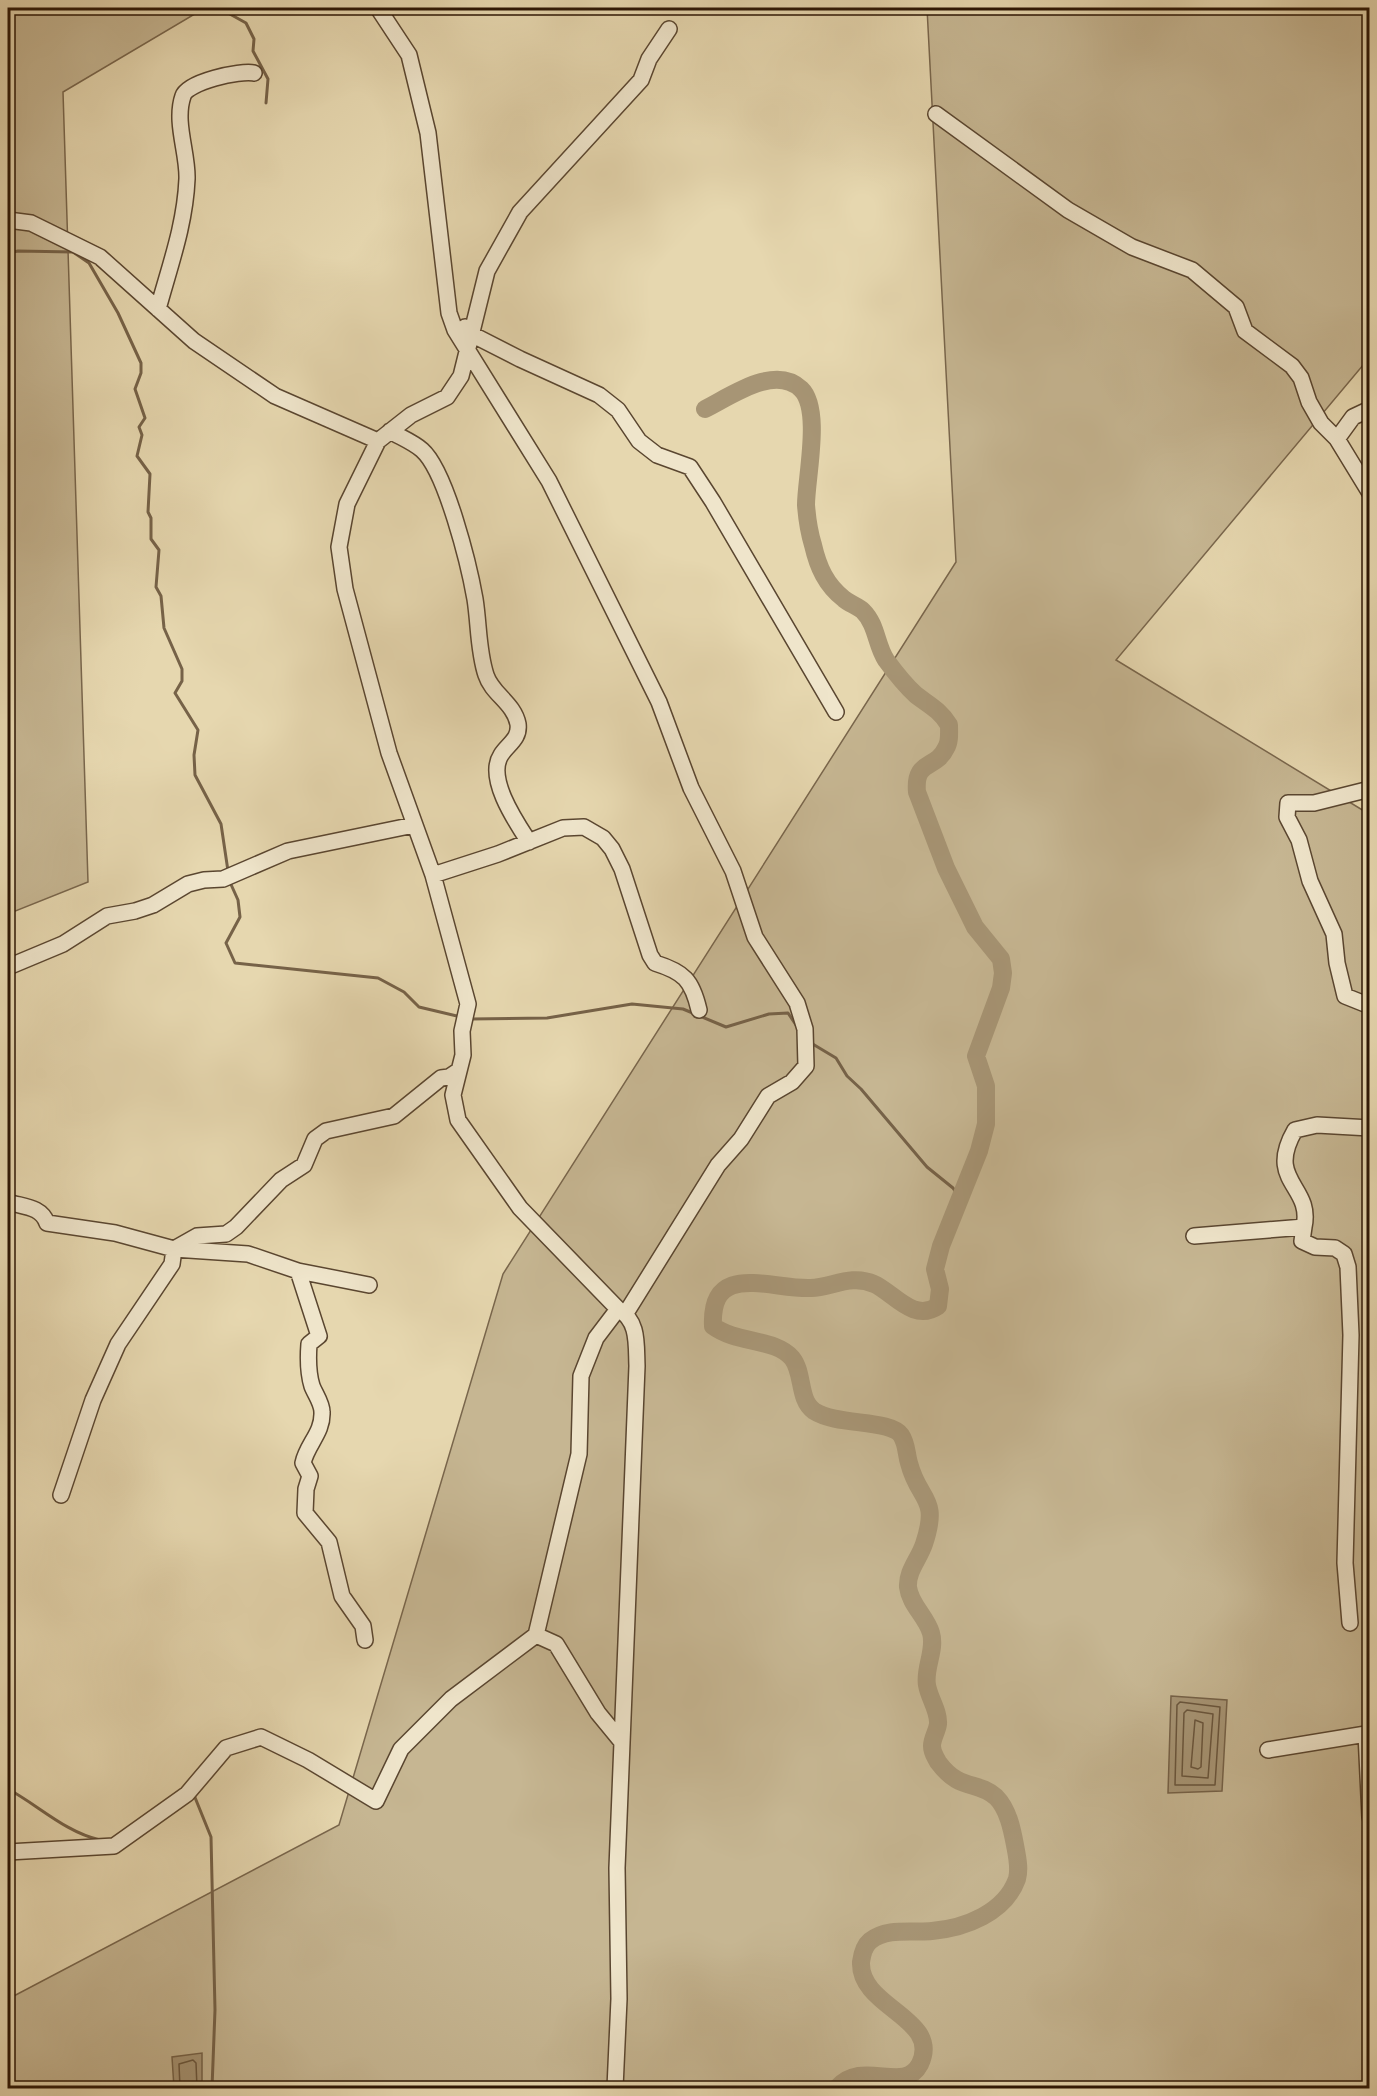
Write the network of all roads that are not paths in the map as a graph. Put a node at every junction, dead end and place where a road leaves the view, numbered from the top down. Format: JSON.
{"nodes":[{"id":1,"x":378,"y":8,"type":"edge"},
{"id":2,"x":669,"y":29,"type":"dead end"},
{"id":3,"x":254,"y":73,"type":"dead end"},
{"id":4,"x":936,"y":114,"type":"dead end"},
{"id":5,"x":8,"y":220,"type":"edge"},
{"id":6,"x":158,"y":309,"type":"junction"},
{"id":7,"x":469,"y":341,"type":"junction"},
{"id":8,"x":1370,"y":409,"type":"edge"},
{"id":9,"x":384,"y":436,"type":"junction"},
{"id":10,"x":1337,"y":439,"type":"junction"},
{"id":11,"x":1370,"y":493,"type":"edge"},
{"id":12,"x":836,"y":712,"type":"dead end"},
{"id":13,"x":1370,"y":789,"type":"edge"},
{"id":14,"x":414,"y":825,"type":"junction"},
{"id":15,"x":529,"y":842,"type":"junction"},
{"id":16,"x":433,"y":875,"type":"junction"},
{"id":17,"x":8,"y":967,"type":"edge"},
{"id":18,"x":1370,"y":1006,"type":"edge"},
{"id":19,"x":699,"y":1010,"type":"dead end"},
{"id":20,"x":458,"y":1071,"type":"junction"},
{"id":21,"x":1370,"y":1128,"type":"edge"},
{"id":22,"x":8,"y":1202,"type":"edge"},
{"id":23,"x":1304,"y":1227,"type":"junction"},
{"id":24,"x":1194,"y":1236,"type":"dead end"},
{"id":25,"x":174,"y":1249,"type":"junction"},
{"id":26,"x":298,"y":1271,"type":"junction"},
{"id":27,"x":369,"y":1285,"type":"dead end"},
{"id":28,"x":622,"y":1311,"type":"junction"},
{"id":29,"x":61,"y":1496,"type":"dead end"},
{"id":30,"x":1350,"y":1623,"type":"dead end"},
{"id":31,"x":536,"y":1635,"type":"junction"},
{"id":32,"x":365,"y":1640,"type":"dead end"},
{"id":33,"x":621,"y":1742,"type":"junction"},
{"id":34,"x":1268,"y":1750,"type":"dead end"},
{"id":35,"x":1370,"y":1817,"type":"edge"},
{"id":36,"x":8,"y":1852,"type":"edge"},
{"id":37,"x":615,"y":2088,"type":"edge"}],
"edges":[{"from":1,"to":7,"type":"street"},
{"from":2,"to":7,"type":"street"},
{"from":3,"to":6,"type":"street"},
{"from":4,"to":10,"type":"street"},
{"from":5,"to":6,"type":"street"},
{"from":6,"to":9,"type":"street"},
{"from":7,"to":9,"type":"street"},
{"from":7,"to":12,"type":"street"},
{"from":7,"to":28,"type":"street"},
{"from":8,"to":10,"type":"street"},
{"from":9,"to":14,"type":"street"},
{"from":9,"to":15,"type":"street"},
{"from":10,"to":11,"type":"street"},
{"from":13,"to":18,"type":"street"},
{"from":14,"to":16,"type":"street"},
{"from":14,"to":17,"type":"street"},
{"from":15,"to":16,"type":"street"},
{"from":15,"to":19,"type":"street"},
{"from":16,"to":20,"type":"street"},
{"from":20,"to":25,"type":"street"},
{"from":20,"to":28,"type":"street"},
{"from":21,"to":23,"type":"street"},
{"from":22,"to":25,"type":"street"},
{"from":23,"to":24,"type":"street"},
{"from":23,"to":30,"type":"street"},
{"from":25,"to":26,"type":"street"},
{"from":25,"to":29,"type":"street"},
{"from":26,"to":27,"type":"street"},
{"from":26,"to":32,"type":"street"},
{"from":28,"to":31,"type":"street"},
{"from":28,"to":33,"type":"street"},
{"from":31,"to":33,"type":"street"},
{"from":31,"to":36,"type":"street"},
{"from":33,"to":37,"type":"street"},
{"from":34,"to":35,"type":"street"}]}
